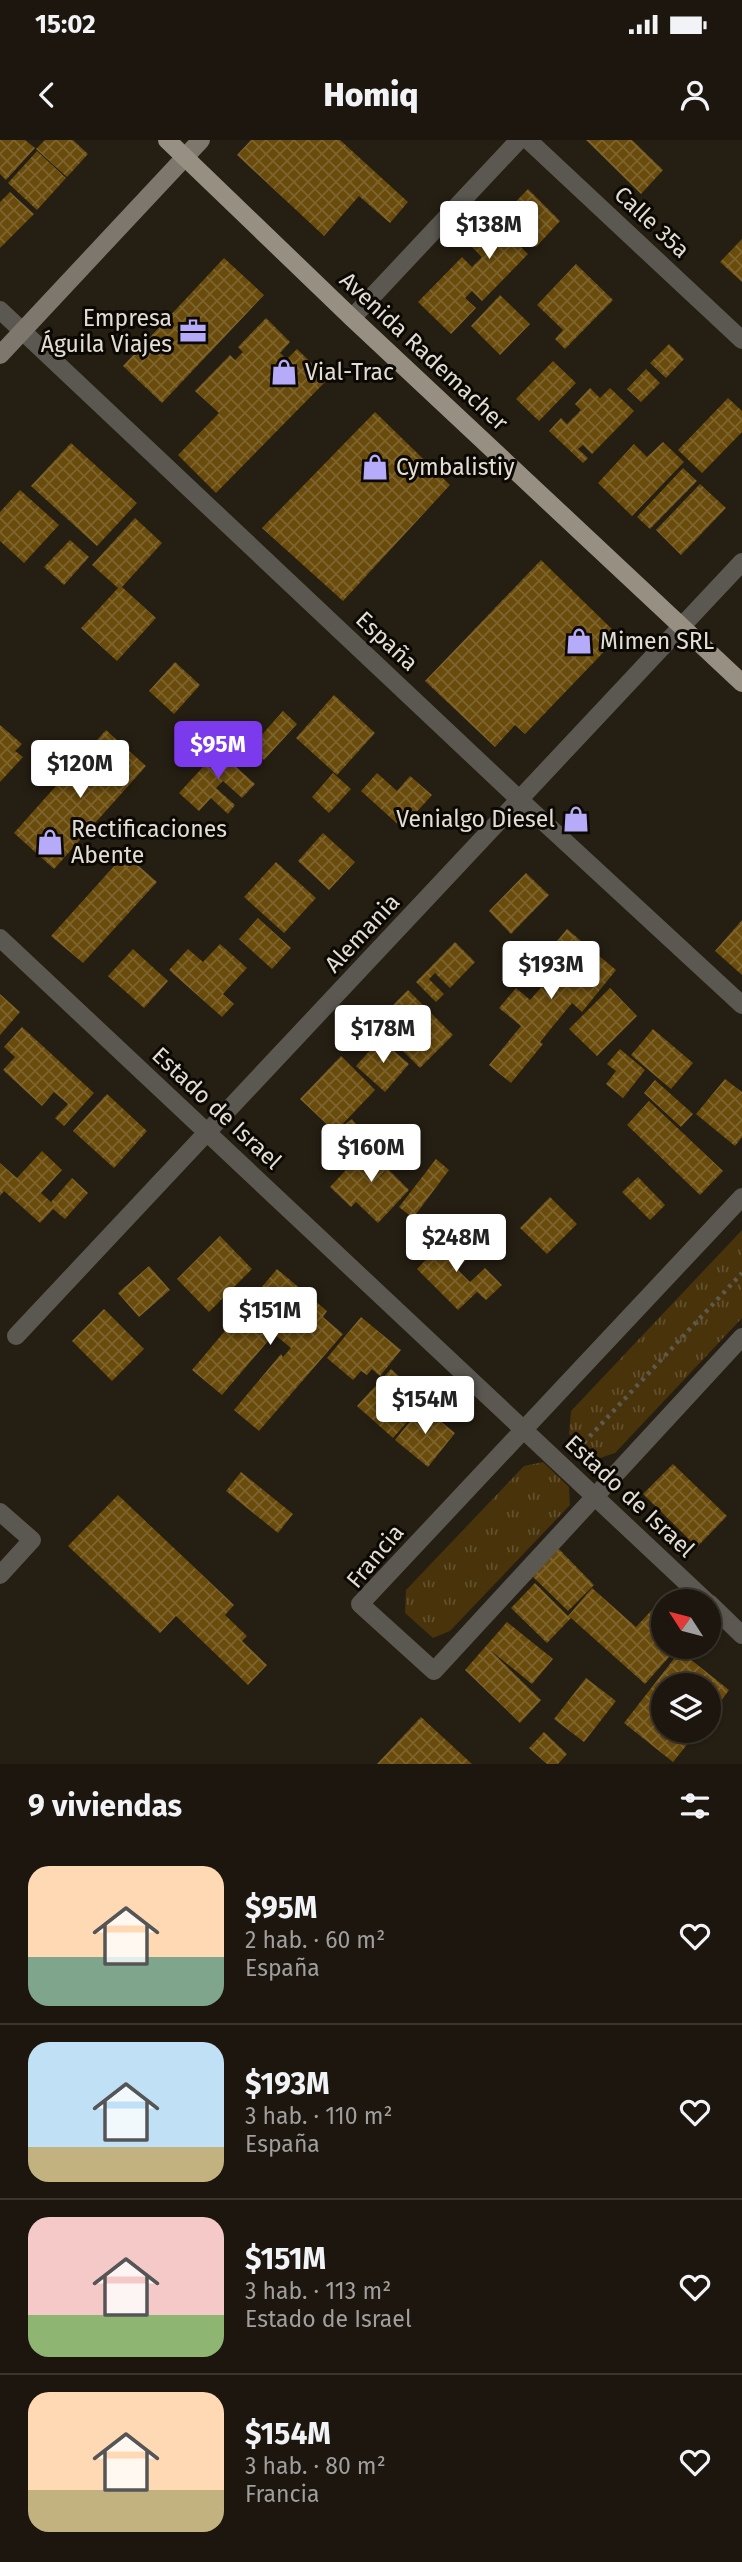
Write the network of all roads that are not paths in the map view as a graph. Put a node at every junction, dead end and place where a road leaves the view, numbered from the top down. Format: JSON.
{"nodes":[{"id":1,"x":167,"y":140,"type":"edge"},
{"id":2,"x":201,"y":140,"type":"edge"},
{"id":3,"x":519,"y":140,"type":"edge"},
{"id":4,"x":528,"y":140,"type":"edge"},
{"id":5,"x":185,"y":157,"type":"junction"},
{"id":6,"x":0,"y":310,"type":"edge"},
{"id":7,"x":352,"y":318,"type":"junction"},
{"id":8,"x":22,"y":331,"type":"junction"},
{"id":9,"x":742,"y":340,"type":"edge"},
{"id":10,"x":0,"y":355,"type":"edge"},
{"id":11,"x":742,"y":562,"type":"edge"},
{"id":12,"x":682,"y":626,"type":"junction"},
{"id":13,"x":742,"y":683,"type":"edge"},
{"id":14,"x":520,"y":800,"type":"junction"},
{"id":15,"x":0,"y":938,"type":"edge"},
{"id":16,"x":742,"y":1005,"type":"edge"},
{"id":17,"x":208,"y":1133,"type":"junction"},
{"id":18,"x":742,"y":1197,"type":"edge"},
{"id":19,"x":16,"y":1336,"type":"dead end"},
{"id":20,"x":742,"y":1337,"type":"edge"},
{"id":21,"x":524,"y":1429,"type":"junction"},
{"id":22,"x":594,"y":1496,"type":"junction"},
{"id":23,"x":0,"y":1513,"type":"edge"},
{"id":24,"x":0,"y":1575,"type":"edge"},
{"id":25,"x":694,"y":1589,"type":"edge"},
{"id":26,"x":721,"y":1615,"type":"edge"},
{"id":27,"x":742,"y":1635,"type":"edge"}],
"edges":[{"from":1,"to":5,"type":"main road","name":"Avenida Rademacher"},
{"from":2,"to":5,"type":"main road"},
{"from":3,"to":7,"type":"street"},
{"from":4,"to":9,"type":"street","name":"Calle 35a"},
{"from":5,"to":7,"type":"main road","name":"Avenida Rademacher"},
{"from":5,"to":8,"type":"main road"},
{"from":6,"to":8,"type":"street","name":"España"},
{"from":7,"to":12,"type":"main road","name":"Avenida Rademacher"},
{"from":8,"to":10,"type":"main road"},
{"from":8,"to":14,"type":"street","name":"España"},
{"from":11,"to":12,"type":"street","name":"Alemania"},
{"from":12,"to":13,"type":"main road","name":"Avenida Rademacher"},
{"from":12,"to":14,"type":"street","name":"Alemania"},
{"from":14,"to":16,"type":"street","name":"España"},
{"from":14,"to":17,"type":"street","name":"Alemania"},
{"from":15,"to":17,"type":"street","name":"Estado de Israel"},
{"from":17,"to":19,"type":"street","name":"Alemania"},
{"from":17,"to":21,"type":"street","name":"Estado de Israel"},
{"from":18,"to":21,"type":"street","name":"Francia"},
{"from":20,"to":22,"type":"street","name":"Francia"},
{"from":21,"to":22,"type":"street","name":"Estado de Israel"},
{"from":21,"to":22,"type":"street","name":"Francia"},
{"from":22,"to":25,"type":"street","name":"Estado de Israel"},
{"from":23,"to":24,"type":"street"},
{"from":26,"to":27,"type":"street","name":"Estado de Israel"}]}
